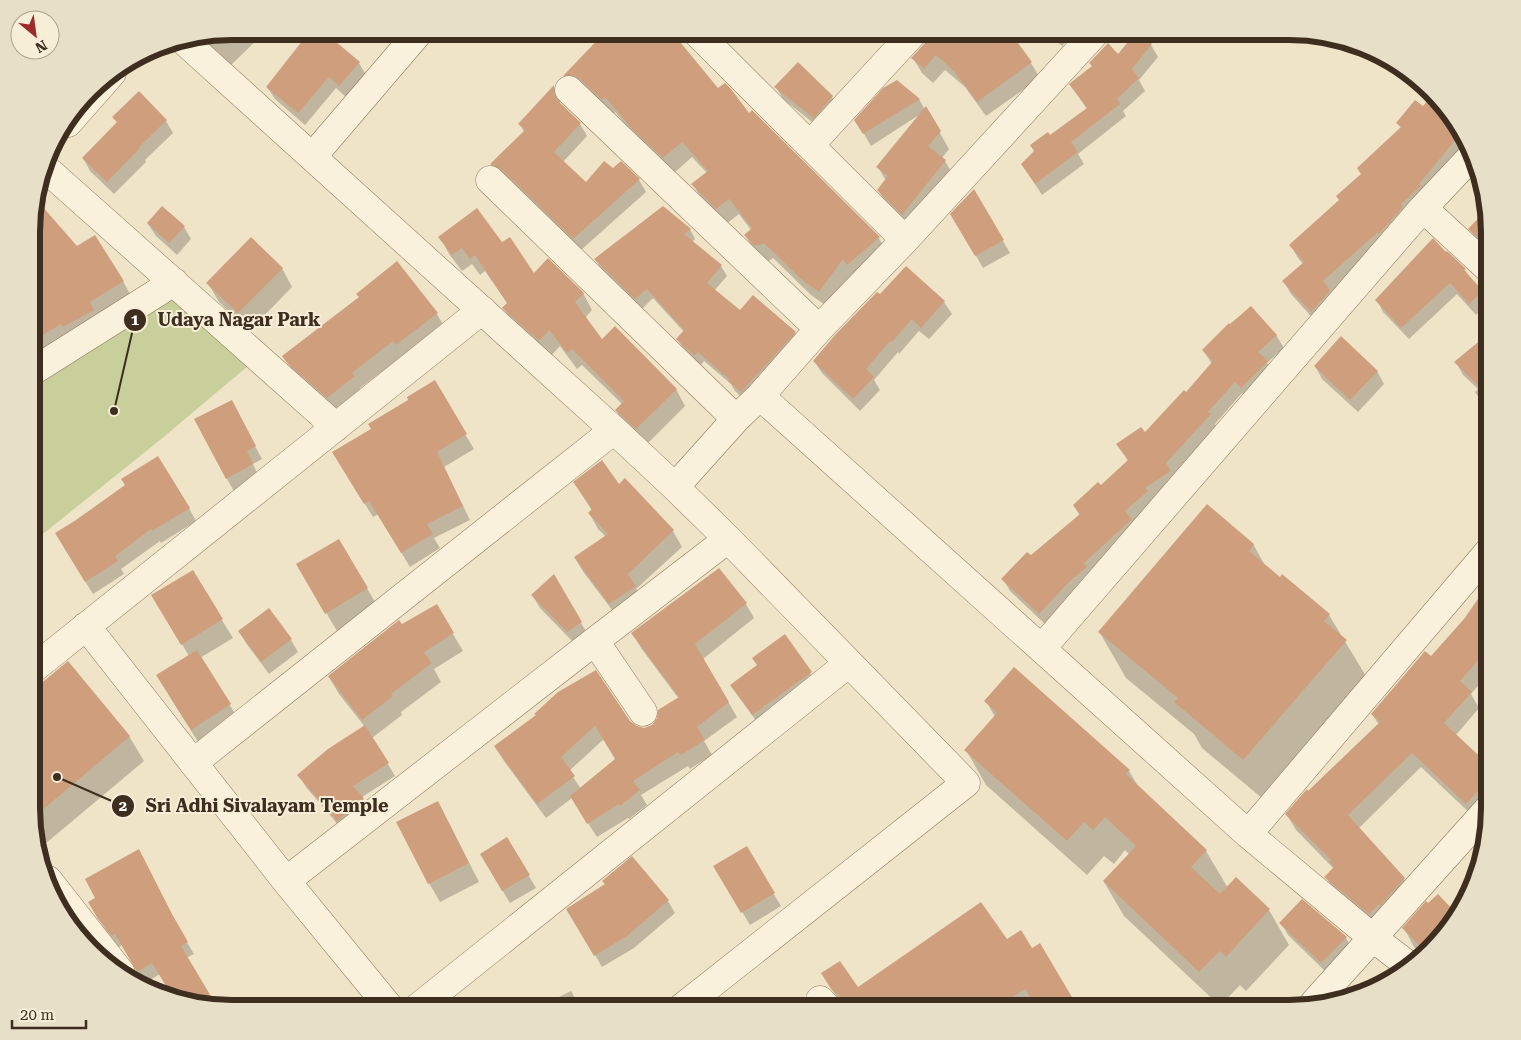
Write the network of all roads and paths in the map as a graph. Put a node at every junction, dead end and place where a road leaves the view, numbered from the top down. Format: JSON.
{"nodes":[{"id":1,"x":412,"y":40,"type":"edge"},
{"id":2,"x":704,"y":40,"type":"edge"},
{"id":3,"x":907,"y":40,"type":"edge"},
{"id":4,"x":1089,"y":40,"type":"edge"},
{"id":5,"x":189,"y":45,"type":"edge"},
{"id":6,"x":569,"y":90,"type":"dead end"},
{"id":7,"x":810,"y":145,"type":"junction"},
{"id":8,"x":313,"y":156,"type":"junction"},
{"id":9,"x":1467,"y":161,"type":"edge"},
{"id":10,"x":50,"y":172,"type":"edge"},
{"id":11,"x":490,"y":180,"type":"dead end"},
{"id":12,"x":1423,"y":208,"type":"junction"},
{"id":13,"x":905,"y":240,"type":"junction"},
{"id":14,"x":1481,"y":262,"type":"edge"},
{"id":15,"x":174,"y":282,"type":"junction"},
{"id":16,"x":482,"y":310,"type":"junction"},
{"id":17,"x":819,"y":329,"type":"junction"},
{"id":18,"x":40,"y":367,"type":"edge"},
{"id":19,"x":760,"y":396,"type":"junction"},
{"id":20,"x":736,"y":418,"type":"junction"},
{"id":21,"x":336,"y":427,"type":"junction"},
{"id":22,"x":614,"y":430,"type":"junction"},
{"id":23,"x":675,"y":487,"type":"junction"},
{"id":24,"x":728,"y":539,"type":"junction"},
{"id":25,"x":1481,"y":560,"type":"edge"},
{"id":26,"x":86,"y":626,"type":"junction"},
{"id":27,"x":595,"y":641,"type":"junction"},
{"id":28,"x":1042,"y":648,"type":"junction"},
{"id":29,"x":40,"y":663,"type":"edge"},
{"id":30,"x":849,"y":663,"type":"junction"},
{"id":31,"x":643,"y":712,"type":"dead end"},
{"id":32,"x":193,"y":763,"type":"junction"},
{"id":33,"x":1481,"y":817,"type":"edge"},
{"id":34,"x":1248,"y":834,"type":"junction"},
{"id":35,"x":286,"y":881,"type":"junction"},
{"id":36,"x":64,"y":900,"type":"edge"},
{"id":37,"x":1373,"y":938,"type":"junction"},
{"id":38,"x":103,"y":951,"type":"edge"},
{"id":39,"x":1404,"y":962,"type":"edge"},
{"id":40,"x":1319,"y":997,"type":"edge"},
{"id":41,"x":383,"y":1000,"type":"edge"},
{"id":42,"x":427,"y":1000,"type":"edge"},
{"id":43,"x":690,"y":1000,"type":"edge"}],
"edges":[{"from":1,"to":8,"type":"street"},
{"from":2,"to":7,"type":"street"},
{"from":3,"to":7,"type":"street"},
{"from":4,"to":13,"type":"street"},
{"from":5,"to":8,"type":"street"},
{"from":6,"to":17,"type":"street"},
{"from":7,"to":13,"type":"street"},
{"from":8,"to":16,"type":"street"},
{"from":9,"to":12,"type":"street"},
{"from":10,"to":15,"type":"street"},
{"from":11,"to":20,"type":"street"},
{"from":12,"to":14,"type":"street"},
{"from":12,"to":28,"type":"street"},
{"from":13,"to":17,"type":"street"},
{"from":15,"to":18,"type":"street"},
{"from":15,"to":21,"type":"street"},
{"from":16,"to":21,"type":"street"},
{"from":16,"to":22,"type":"street"},
{"from":17,"to":19,"type":"street"},
{"from":19,"to":20,"type":"street"},
{"from":19,"to":28,"type":"street"},
{"from":20,"to":23,"type":"street"},
{"from":21,"to":26,"type":"street"},
{"from":22,"to":23,"type":"street"},
{"from":22,"to":32,"type":"street"},
{"from":23,"to":24,"type":"street"},
{"from":24,"to":27,"type":"street"},
{"from":24,"to":30,"type":"street"},
{"from":25,"to":34,"type":"street"},
{"from":26,"to":29,"type":"street"},
{"from":26,"to":32,"type":"street"},
{"from":27,"to":31,"type":"street"},
{"from":27,"to":35,"type":"street"},
{"from":28,"to":34,"type":"street"},
{"from":30,"to":42,"type":"street"},
{"from":30,"to":43,"type":"street"},
{"from":32,"to":35,"type":"street"},
{"from":33,"to":37,"type":"street"},
{"from":34,"to":37,"type":"street"},
{"from":35,"to":41,"type":"street"},
{"from":36,"to":38,"type":"street"},
{"from":37,"to":39,"type":"street"},
{"from":37,"to":40,"type":"street"}]}
